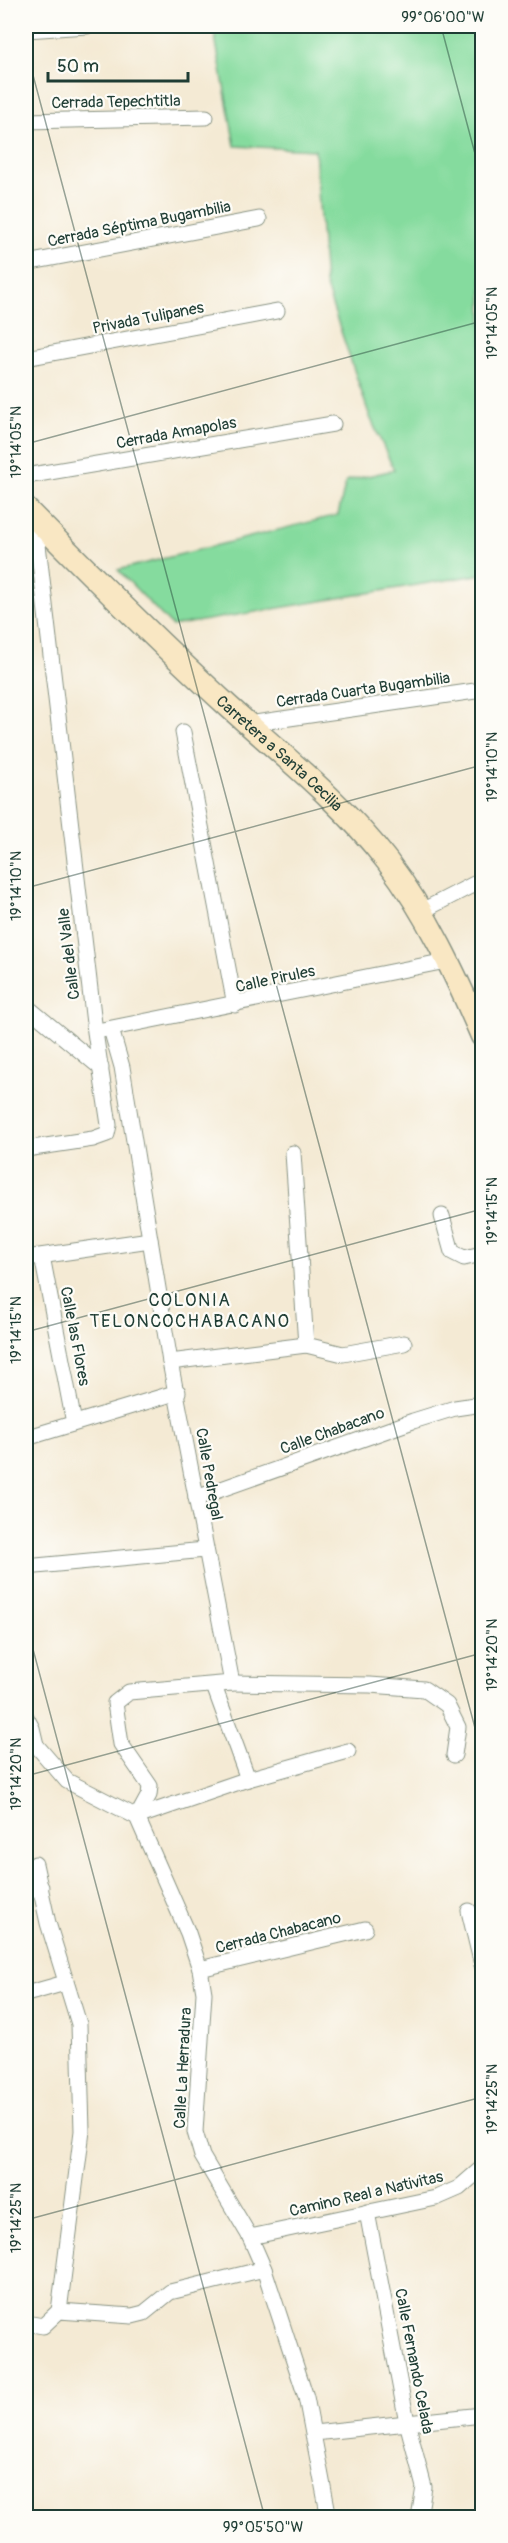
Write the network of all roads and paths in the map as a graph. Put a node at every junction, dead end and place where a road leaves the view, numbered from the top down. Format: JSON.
{"nodes":[{"id":1,"x":87,"y":26,"type":"edge"},
{"id":2,"x":26,"y":30,"type":"edge"},
{"id":3,"x":206,"y":117,"type":"dead end"},
{"id":4,"x":26,"y":121,"type":"edge"},
{"id":5,"x":260,"y":219,"type":"dead end"},
{"id":6,"x":26,"y":263,"type":"edge"},
{"id":7,"x":277,"y":311,"type":"dead end"},
{"id":8,"x":26,"y":358,"type":"edge"},
{"id":9,"x":333,"y":424,"type":"dead end"},
{"id":10,"x":26,"y":476,"type":"edge"},
{"id":11,"x":30,"y":514,"type":"edge"},
{"id":12,"x":483,"y":690,"type":"edge"},
{"id":13,"x":248,"y":724,"type":"junction"},
{"id":14,"x":183,"y":732,"type":"dead end"},
{"id":15,"x":483,"y":880,"type":"edge"},
{"id":16,"x":420,"y":912,"type":"junction"},
{"id":17,"x":446,"y":961,"type":"junction"},
{"id":18,"x":236,"y":1005,"type":"junction"},
{"id":19,"x":26,"y":1006,"type":"edge"},
{"id":20,"x":111,"y":1029,"type":"junction"},
{"id":21,"x":95,"y":1032,"type":"junction"},
{"id":22,"x":483,"y":1036,"type":"edge"},
{"id":23,"x":101,"y":1068,"type":"junction"},
{"id":24,"x":26,"y":1149,"type":"edge"},
{"id":25,"x":293,"y":1154,"type":"dead end"},
{"id":26,"x":442,"y":1216,"type":"dead end"},
{"id":27,"x":150,"y":1240,"type":"junction"},
{"id":28,"x":483,"y":1254,"type":"edge"},
{"id":29,"x":42,"y":1256,"type":"junction"},
{"id":30,"x":26,"y":1258,"type":"edge"},
{"id":31,"x":404,"y":1344,"type":"dead end"},
{"id":32,"x":306,"y":1345,"type":"junction"},
{"id":33,"x":170,"y":1362,"type":"junction"},
{"id":34,"x":177,"y":1392,"type":"junction"},
{"id":35,"x":483,"y":1404,"type":"edge"},
{"id":36,"x":74,"y":1423,"type":"junction"},
{"id":37,"x":26,"y":1438,"type":"edge"},
{"id":38,"x":196,"y":1498,"type":"junction"},
{"id":39,"x":205,"y":1550,"type":"junction"},
{"id":40,"x":26,"y":1567,"type":"edge"},
{"id":41,"x":232,"y":1683,"type":"junction"},
{"id":42,"x":214,"y":1686,"type":"junction"},
{"id":43,"x":26,"y":1717,"type":"edge"},
{"id":44,"x":31,"y":1743,"type":"edge"},
{"id":45,"x":348,"y":1751,"type":"dead end"},
{"id":46,"x":454,"y":1755,"type":"dead end"},
{"id":47,"x":248,"y":1779,"type":"junction"},
{"id":48,"x":137,"y":1817,"type":"junction"},
{"id":49,"x":35,"y":1864,"type":"dead end"},
{"id":50,"x":41,"y":1887,"type":"junction"},
{"id":51,"x":26,"y":1891,"type":"edge"},
{"id":52,"x":469,"y":1911,"type":"dead end"},
{"id":53,"x":365,"y":1929,"type":"dead end"},
{"id":54,"x":483,"y":1965,"type":"edge"},
{"id":55,"x":200,"y":1970,"type":"junction"},
{"id":56,"x":65,"y":1983,"type":"junction"},
{"id":57,"x":26,"y":1994,"type":"edge"},
{"id":58,"x":483,"y":2168,"type":"edge"},
{"id":59,"x":367,"y":2212,"type":"junction"},
{"id":60,"x":250,"y":2238,"type":"junction"},
{"id":61,"x":264,"y":2269,"type":"junction"},
{"id":62,"x":59,"y":2311,"type":"junction"},
{"id":63,"x":26,"y":2323,"type":"edge"},
{"id":64,"x":483,"y":2415,"type":"edge"},
{"id":65,"x":407,"y":2422,"type":"junction"},
{"id":66,"x":314,"y":2433,"type":"junction"},
{"id":67,"x":329,"y":2517,"type":"edge"},
{"id":68,"x":419,"y":2517,"type":"edge"}],
"edges":[{"from":1,"to":2,"type":"street"},
{"from":3,"to":4,"type":"street","name":"Cerrada Tepechtitla"},
{"from":5,"to":6,"type":"street","name":"Cerrada Séptima Bugambilia"},
{"from":7,"to":8,"type":"street","name":"Privada Tulipanes"},
{"from":9,"to":10,"type":"street","name":"Cerrada Amapolas"},
{"from":11,"to":13,"type":"main road","name":"Carretera a Santa Cecilia"},
{"from":11,"to":21,"type":"street","name":"Calle del Valle"},
{"from":12,"to":13,"type":"street","name":"Cerrada Cuarta Bugambilia"},
{"from":13,"to":16,"type":"main road","name":"Carretera a Santa Cecilia"},
{"from":14,"to":18,"type":"street"},
{"from":15,"to":16,"type":"street"},
{"from":16,"to":17,"type":"main road","name":"Carretera a Santa Cecilia"},
{"from":17,"to":18,"type":"street","name":"Calle Pirules"},
{"from":17,"to":22,"type":"main road","name":"Carretera a Santa Cecilia"},
{"from":18,"to":20,"type":"street","name":"Calle Pirules"},
{"from":19,"to":23,"type":"street"},
{"from":20,"to":21,"type":"street","name":"Calle Pirules"},
{"from":20,"to":27,"type":"street","name":"Calle Pedregal"},
{"from":21,"to":23,"type":"street","name":"Calle del Valle"},
{"from":23,"to":24,"type":"street","name":"Calle del Valle"},
{"from":25,"to":32,"type":"street"},
{"from":26,"to":28,"type":"street"},
{"from":27,"to":29,"type":"street"},
{"from":27,"to":33,"type":"street","name":"Calle Pedregal"},
{"from":29,"to":30,"type":"street"},
{"from":29,"to":36,"type":"street","name":"Calle las Flores"},
{"from":31,"to":32,"type":"street"},
{"from":32,"to":33,"type":"street"},
{"from":33,"to":34,"type":"street","name":"Calle Pedregal"},
{"from":34,"to":36,"type":"street"},
{"from":34,"to":38,"type":"street","name":"Calle Pedregal"},
{"from":35,"to":38,"type":"street","name":"Calle Chabacano"},
{"from":36,"to":37,"type":"street"},
{"from":38,"to":39,"type":"street","name":"Calle Pedregal"},
{"from":39,"to":40,"type":"street"},
{"from":39,"to":41,"type":"street","name":"Calle Pedregal"},
{"from":41,"to":42,"type":"street"},
{"from":41,"to":46,"type":"street"},
{"from":42,"to":47,"type":"street"},
{"from":42,"to":48,"type":"street"},
{"from":43,"to":44,"type":"street"},
{"from":44,"to":48,"type":"street"},
{"from":45,"to":47,"type":"street"},
{"from":47,"to":48,"type":"street"},
{"from":48,"to":55,"type":"street","name":"Calle La Herradura"},
{"from":49,"to":50,"type":"street"},
{"from":50,"to":51,"type":"street"},
{"from":50,"to":56,"type":"street"},
{"from":52,"to":54,"type":"street"},
{"from":53,"to":55,"type":"street","name":"Cerrada Chabacano"},
{"from":55,"to":60,"type":"street","name":"Calle La Herradura"},
{"from":56,"to":57,"type":"street"},
{"from":56,"to":62,"type":"street"},
{"from":58,"to":59,"type":"street","name":"Camino Real a Nativitas"},
{"from":59,"to":60,"type":"street","name":"Camino Real a Nativitas"},
{"from":59,"to":65,"type":"street","name":"Calle Fernando Celada"},
{"from":60,"to":61,"type":"street","name":"Calle La Herradura"},
{"from":61,"to":62,"type":"street"},
{"from":61,"to":66,"type":"street","name":"Calle La Herradura"},
{"from":62,"to":63,"type":"street"},
{"from":64,"to":65,"type":"street"},
{"from":65,"to":66,"type":"street"},
{"from":65,"to":68,"type":"street","name":"Calle Fernando Celada"},
{"from":66,"to":67,"type":"street","name":"Calle La Herradura"}]}
